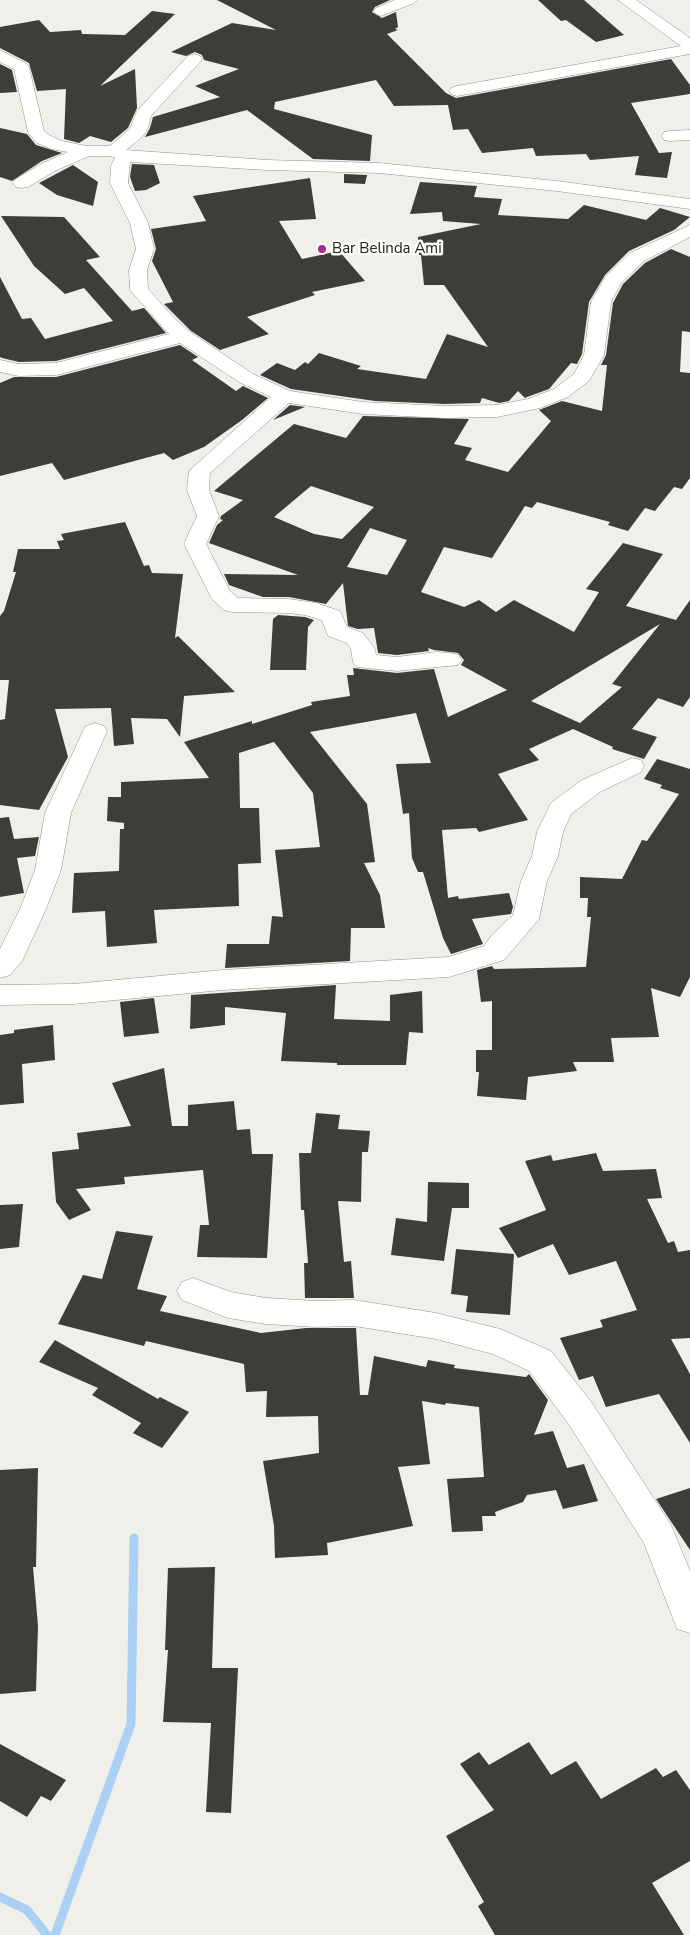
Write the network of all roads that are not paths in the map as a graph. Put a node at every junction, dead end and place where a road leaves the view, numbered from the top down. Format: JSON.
{"nodes":[{"id":1,"x":409,"y":0,"type":"edge"},
{"id":2,"x":626,"y":0,"type":"edge"},
{"id":3,"x":381,"y":11,"type":"dead end"},
{"id":4,"x":690,"y":45,"type":"edge"},
{"id":5,"x":690,"y":49,"type":"edge"},
{"id":6,"x":0,"y":56,"type":"edge"},
{"id":7,"x":194,"y":59,"type":"dead end"},
{"id":8,"x":457,"y":91,"type":"dead end"},
{"id":9,"x":690,"y":135,"type":"edge"},
{"id":10,"x":670,"y":136,"type":"dead end"},
{"id":11,"x":86,"y":151,"type":"junction"},
{"id":12,"x":119,"y":154,"type":"junction"},
{"id":13,"x":22,"y":184,"type":"dead end"},
{"id":14,"x":690,"y":204,"type":"edge"},
{"id":15,"x":690,"y":230,"type":"edge"},
{"id":16,"x":183,"y":336,"type":"junction"},
{"id":17,"x":0,"y":366,"type":"edge"},
{"id":18,"x":285,"y":396,"type":"junction"},
{"id":19,"x":450,"y":660,"type":"dead end"},
{"id":20,"x":95,"y":731,"type":"dead end"},
{"id":21,"x":632,"y":766,"type":"dead end"},
{"id":22,"x":0,"y":968,"type":"edge"},
{"id":23,"x":0,"y":995,"type":"edge"},
{"id":24,"x":193,"y":1291,"type":"dead end"},
{"id":25,"x":690,"y":1617,"type":"edge"}],
"edges":[{"from":1,"to":3,"type":"street"},
{"from":2,"to":4,"type":"street"},
{"from":5,"to":8,"type":"street"},
{"from":6,"to":11,"type":"street"},
{"from":7,"to":12,"type":"street"},
{"from":9,"to":10,"type":"street"},
{"from":11,"to":12,"type":"street"},
{"from":11,"to":13,"type":"street"},
{"from":12,"to":14,"type":"street"},
{"from":12,"to":16,"type":"street"},
{"from":15,"to":18,"type":"street"},
{"from":16,"to":17,"type":"street"},
{"from":16,"to":18,"type":"street"},
{"from":18,"to":19,"type":"street"},
{"from":20,"to":22,"type":"street"},
{"from":21,"to":23,"type":"street"},
{"from":24,"to":25,"type":"street"}]}
